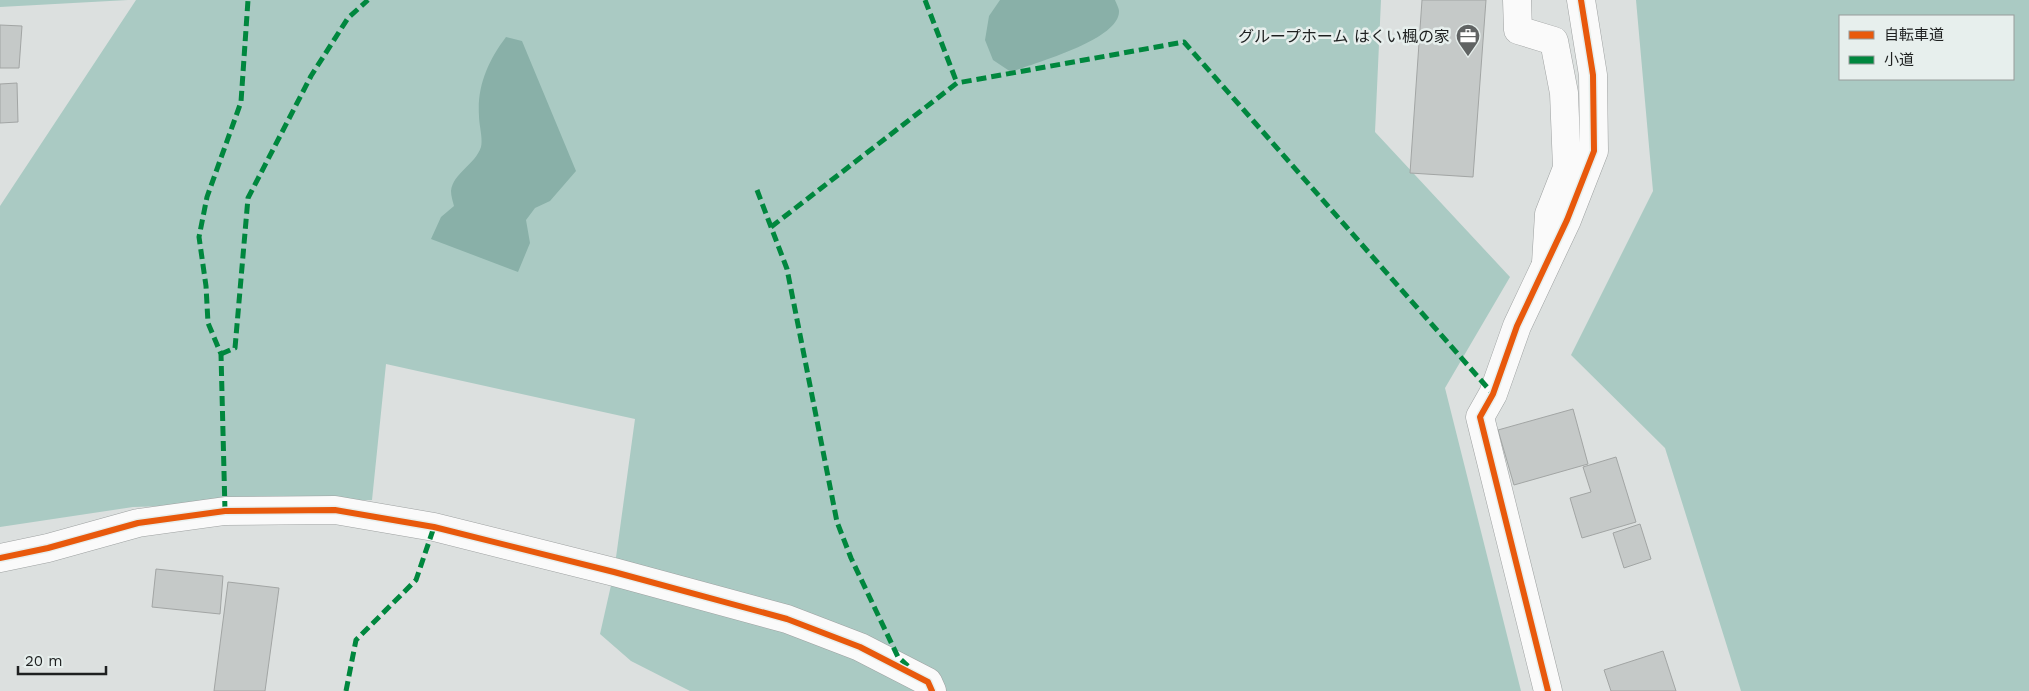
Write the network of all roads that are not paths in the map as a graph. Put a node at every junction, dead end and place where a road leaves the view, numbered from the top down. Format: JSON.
{"nodes":[{"id":1,"x":1517,"y":0,"type":"edge"},
{"id":2,"x":1582,"y":0,"type":"edge"},
{"id":3,"x":1546,"y":265,"type":"junction"},
{"id":4,"x":0,"y":558,"type":"edge"},
{"id":5,"x":932,"y":691,"type":"edge"},
{"id":6,"x":1548,"y":691,"type":"edge"}],
"edges":[{"from":1,"to":3,"type":"street"},
{"from":2,"to":3,"type":"street"},
{"from":3,"to":6,"type":"street"},
{"from":4,"to":5,"type":"street"}]}
